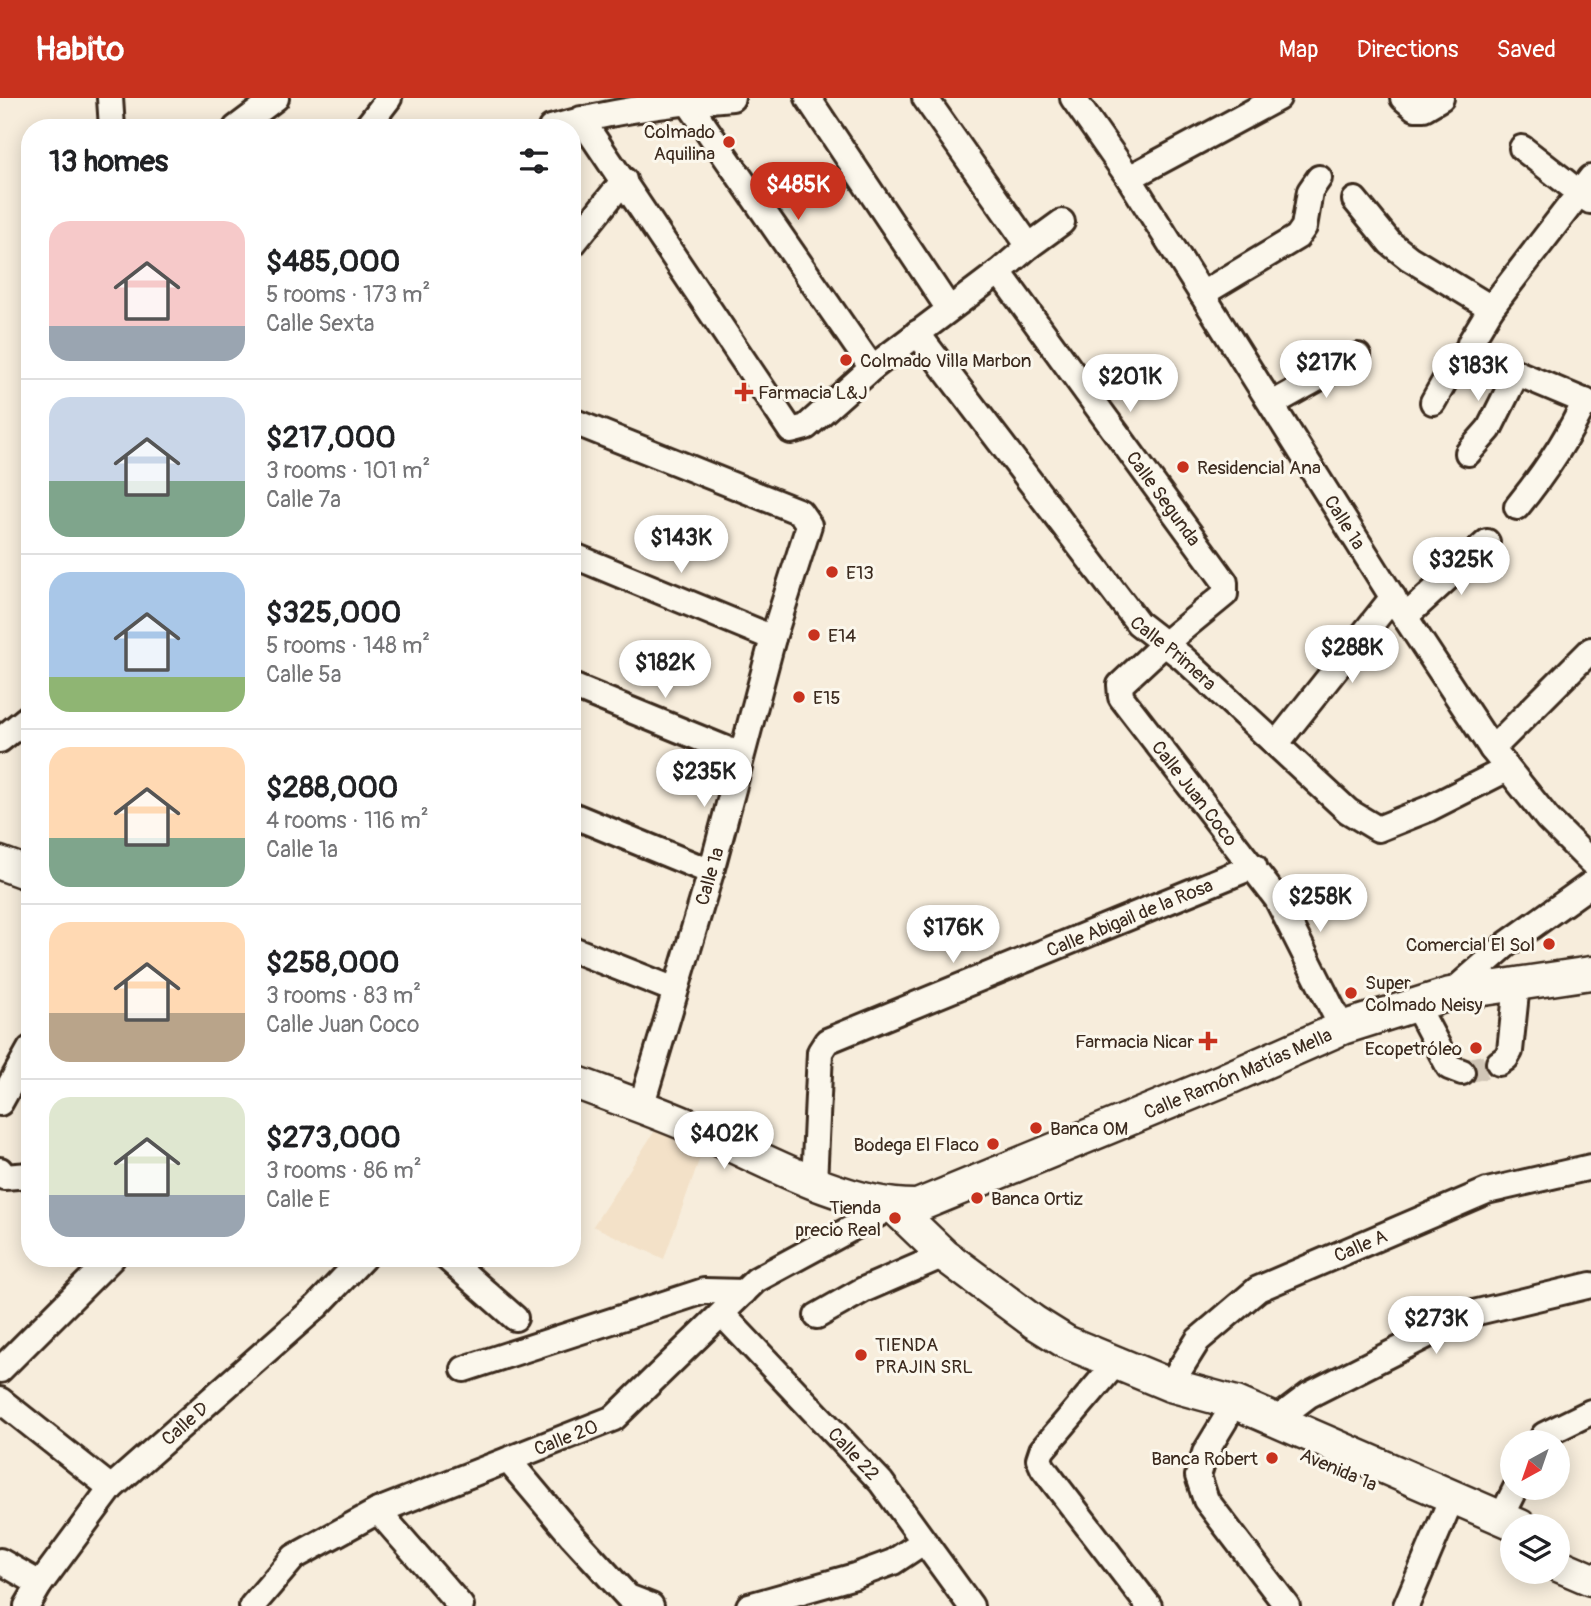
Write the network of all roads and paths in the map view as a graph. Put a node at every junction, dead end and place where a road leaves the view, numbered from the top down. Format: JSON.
{"nodes":[{"id":1,"x":110,"y":98,"type":"edge"},
{"id":2,"x":276,"y":98,"type":"edge"},
{"id":3,"x":389,"y":98,"type":"edge"},
{"id":4,"x":732,"y":98,"type":"edge"},
{"id":5,"x":808,"y":98,"type":"edge"},
{"id":6,"x":925,"y":98,"type":"edge"},
{"id":7,"x":1073,"y":98,"type":"edge"},
{"id":8,"x":1278,"y":98,"type":"edge"},
{"id":9,"x":1403,"y":98,"type":"edge"},
{"id":10,"x":1441,"y":98,"type":"edge"},
{"id":11,"x":687,"y":101,"type":"junction"},
{"id":12,"x":111,"y":119,"type":"edge"},
{"id":13,"x":248,"y":119,"type":"edge"},
{"id":14,"x":373,"y":119,"type":"edge"},
{"id":15,"x":582,"y":119,"type":"joint"},
{"id":16,"x":1522,"y":148,"type":"dead end"},
{"id":17,"x":1129,"y":178,"type":"junction"},
{"id":18,"x":1319,"y":178,"type":"dead end"},
{"id":19,"x":624,"y":180,"type":"junction"},
{"id":20,"x":1587,"y":190,"type":"edge"},
{"id":21,"x":1355,"y":200,"type":"dead end"},
{"id":22,"x":1062,"y":222,"type":"dead end"},
{"id":23,"x":581,"y":234,"type":"edge"},
{"id":24,"x":1029,"y":246,"type":"junction"},
{"id":25,"x":999,"y":272,"type":"junction"},
{"id":26,"x":1202,"y":294,"type":"junction"},
{"id":27,"x":1491,"y":308,"type":"junction"},
{"id":28,"x":949,"y":309,"type":"junction"},
{"id":29,"x":917,"y":333,"type":"junction"},
{"id":30,"x":1471,"y":351,"type":"junction"},
{"id":31,"x":1358,"y":356,"type":"dead end"},
{"id":32,"x":872,"y":368,"type":"junction"},
{"id":33,"x":1517,"y":373,"type":"junction"},
{"id":34,"x":1433,"y":402,"type":"dead end"},
{"id":35,"x":1588,"y":403,"type":"edge"},
{"id":36,"x":1272,"y":404,"type":"junction"},
{"id":37,"x":581,"y":425,"type":"edge"},
{"id":38,"x":1468,"y":453,"type":"dead end"},
{"id":39,"x":1517,"y":508,"type":"dead end"},
{"id":40,"x":1487,"y":542,"type":"dead end"},
{"id":41,"x":581,"y":559,"type":"edge"},
{"id":42,"x":1399,"y":607,"type":"junction"},
{"id":43,"x":773,"y":638,"type":"junction"},
{"id":44,"x":1164,"y":645,"type":"junction"},
{"id":45,"x":1591,"y":650,"type":"edge"},
{"id":46,"x":581,"y":690,"type":"edge"},
{"id":47,"x":21,"y":723,"type":"edge"},
{"id":48,"x":0,"y":740,"type":"edge"},
{"id":49,"x":1277,"y":743,"type":"junction"},
{"id":50,"x":1492,"y":749,"type":"junction"},
{"id":51,"x":741,"y":755,"type":"junction"},
{"id":52,"x":1507,"y":769,"type":"junction"},
{"id":53,"x":581,"y":819,"type":"edge"},
{"id":54,"x":1591,"y":862,"type":"edge"},
{"id":55,"x":0,"y":863,"type":"edge"},
{"id":56,"x":1254,"y":866,"type":"junction"},
{"id":57,"x":21,"y":871,"type":"edge"},
{"id":58,"x":711,"y":872,"type":"junction"},
{"id":59,"x":1591,"y":884,"type":"edge"},
{"id":60,"x":581,"y":953,"type":"edge"},
{"id":61,"x":1591,"y":973,"type":"edge"},
{"id":62,"x":1517,"y":984,"type":"junction"},
{"id":63,"x":675,"y":990,"type":"junction"},
{"id":64,"x":1450,"y":994,"type":"junction"},
{"id":65,"x":1415,"y":1003,"type":"junction"},
{"id":66,"x":1342,"y":1028,"type":"junction"},
{"id":67,"x":1499,"y":1063,"type":"dead end"},
{"id":68,"x":21,"y":1065,"type":"edge"},
{"id":69,"x":1462,"y":1072,"type":"dead end"},
{"id":70,"x":581,"y":1084,"type":"edge"},
{"id":71,"x":0,"y":1103,"type":"edge"},
{"id":72,"x":641,"y":1107,"type":"junction"},
{"id":73,"x":1591,"y":1167,"type":"edge"},
{"id":74,"x":0,"y":1170,"type":"edge"},
{"id":75,"x":21,"y":1176,"type":"edge"},
{"id":76,"x":814,"y":1183,"type":"junction"},
{"id":77,"x":893,"y":1206,"type":"junction"},
{"id":78,"x":944,"y":1255,"type":"junction"},
{"id":79,"x":103,"y":1267,"type":"edge"},
{"id":80,"x":354,"y":1267,"type":"edge"},
{"id":81,"x":457,"y":1267,"type":"edge"},
{"id":82,"x":1591,"y":1285,"type":"edge"},
{"id":83,"x":744,"y":1292,"type":"junction"},
{"id":84,"x":722,"y":1314,"type":"junction"},
{"id":85,"x":817,"y":1316,"type":"dead end"},
{"id":86,"x":515,"y":1318,"type":"dead end"},
{"id":87,"x":1115,"y":1364,"type":"junction"},
{"id":88,"x":464,"y":1369,"type":"dead end"},
{"id":89,"x":0,"y":1370,"type":"edge"},
{"id":90,"x":1170,"y":1385,"type":"junction"},
{"id":91,"x":0,"y":1400,"type":"edge"},
{"id":92,"x":1591,"y":1412,"type":"edge"},
{"id":93,"x":1225,"y":1420,"type":"junction"},
{"id":94,"x":1276,"y":1420,"type":"junction"},
{"id":95,"x":1554,"y":1430,"type":"edge"},
{"id":96,"x":509,"y":1460,"type":"junction"},
{"id":97,"x":111,"y":1488,"type":"junction"},
{"id":98,"x":1449,"y":1505,"type":"junction"},
{"id":99,"x":378,"y":1511,"type":"junction"},
{"id":100,"x":1500,"y":1526,"type":"edge"},
{"id":101,"x":923,"y":1542,"type":"junction"},
{"id":102,"x":1570,"y":1548,"type":"edge"},
{"id":103,"x":1591,"y":1557,"type":"edge"},
{"id":104,"x":0,"y":1561,"type":"edge"},
{"id":105,"x":1570,"y":1570,"type":"edge"},
{"id":106,"x":1591,"y":1580,"type":"edge"},
{"id":107,"x":40,"y":1584,"type":"junction"},
{"id":108,"x":264,"y":1601,"type":"edge"},
{"id":109,"x":27,"y":1606,"type":"edge"},
{"id":110,"x":461,"y":1606,"type":"edge"},
{"id":111,"x":651,"y":1606,"type":"edge"},
{"id":112,"x":749,"y":1606,"type":"edge"},
{"id":113,"x":971,"y":1606,"type":"edge"},
{"id":114,"x":1149,"y":1606,"type":"edge"},
{"id":115,"x":1287,"y":1606,"type":"edge"},
{"id":116,"x":1405,"y":1606,"type":"edge"}],
"edges":[{"from":1,"to":12,"type":"street"},
{"from":2,"to":13,"type":"street"},
{"from":3,"to":14,"type":"street"},
{"from":4,"to":11,"type":"street"},
{"from":5,"to":28,"type":"street"},
{"from":6,"to":24,"type":"street"},
{"from":7,"to":17,"type":"street","name":"Calle 1a"},
{"from":8,"to":17,"type":"street"},
{"from":9,"to":10,"type":"street"},
{"from":11,"to":15,"type":"street"},
{"from":11,"to":32,"type":"street"},
{"from":15,"to":19,"type":"street"},
{"from":16,"to":20,"type":"street"},
{"from":17,"to":26,"type":"street","name":"Calle 1a"},
{"from":18,"to":26,"type":"street"},
{"from":19,"to":23,"type":"street"},
{"from":19,"to":32,"type":"street"},
{"from":20,"to":27,"type":"street"},
{"from":21,"to":27,"type":"street"},
{"from":22,"to":24,"type":"street"},
{"from":24,"to":25,"type":"street"},
{"from":25,"to":28,"type":"street"},
{"from":25,"to":44,"type":"street","name":"Calle Segunda"},
{"from":26,"to":36,"type":"street","name":"Calle 1a"},
{"from":27,"to":30,"type":"street"},
{"from":28,"to":29,"type":"street"},
{"from":29,"to":32,"type":"street"},
{"from":29,"to":44,"type":"street","name":"Calle Primera"},
{"from":30,"to":33,"type":"street"},
{"from":30,"to":34,"type":"street"},
{"from":31,"to":36,"type":"street"},
{"from":33,"to":35,"type":"street"},
{"from":33,"to":38,"type":"street"},
{"from":35,"to":39,"type":"street"},
{"from":36,"to":42,"type":"street","name":"Calle 1a"},
{"from":37,"to":43,"type":"street","name":"Calle 1a"},
{"from":40,"to":42,"type":"street"},
{"from":41,"to":43,"type":"street"},
{"from":42,"to":49,"type":"street"},
{"from":42,"to":50,"type":"street","name":"Calle 1a"},
{"from":43,"to":51,"type":"street","name":"Calle 1a"},
{"from":44,"to":49,"type":"street","name":"Calle Primera"},
{"from":44,"to":56,"type":"street","name":"Calle Juan Coco"},
{"from":45,"to":50,"type":"street"},
{"from":46,"to":51,"type":"street"},
{"from":47,"to":48,"type":"street"},
{"from":49,"to":52,"type":"street","name":"Calle Primera"},
{"from":50,"to":52,"type":"street","name":"Calle 1a"},
{"from":51,"to":58,"type":"street","name":"Calle 1a"},
{"from":52,"to":54,"type":"street","name":"Calle 1a"},
{"from":53,"to":58,"type":"street"},
{"from":55,"to":57,"type":"main road"},
{"from":56,"to":66,"type":"street","name":"Calle Juan Coco"},
{"from":56,"to":76,"type":"street","name":"Calle Abigail de la Rosa"},
{"from":58,"to":63,"type":"street","name":"Calle 1a"},
{"from":59,"to":64,"type":"street"},
{"from":60,"to":63,"type":"street"},
{"from":61,"to":62,"type":"main road","name":"Calle Ramón Matías Mella"},
{"from":62,"to":64,"type":"main road","name":"Calle Ramón Matías Mella"},
{"from":62,"to":67,"type":"street"},
{"from":63,"to":72,"type":"street","name":"Calle 1a"},
{"from":64,"to":65,"type":"main road","name":"Calle Ramón Matías Mella"},
{"from":65,"to":66,"type":"main road","name":"Calle Ramón Matías Mella"},
{"from":65,"to":69,"type":"street"},
{"from":66,"to":77,"type":"main road","name":"Calle Ramón Matías Mella"},
{"from":68,"to":71,"type":"street"},
{"from":70,"to":72,"type":"main road"},
{"from":72,"to":76,"type":"main road"},
{"from":73,"to":90,"type":"street","name":"Calle A"},
{"from":74,"to":75,"type":"street"},
{"from":76,"to":77,"type":"main road"},
{"from":77,"to":78,"type":"main road","name":"Avenida 1a"},
{"from":77,"to":83,"type":"street","name":"Calle 20"},
{"from":78,"to":85,"type":"street"},
{"from":78,"to":87,"type":"main road","name":"Avenida 1a"},
{"from":79,"to":89,"type":"street"},
{"from":80,"to":97,"type":"street","name":"Calle D"},
{"from":81,"to":86,"type":"street"},
{"from":82,"to":94,"type":"street"},
{"from":83,"to":84,"type":"street","name":"Calle 20"},
{"from":83,"to":88,"type":"street"},
{"from":84,"to":96,"type":"street","name":"Calle 20"},
{"from":84,"to":101,"type":"street","name":"Calle 22"},
{"from":87,"to":90,"type":"main road","name":"Avenida 1a"},
{"from":87,"to":114,"type":"street"},
{"from":90,"to":93,"type":"main road","name":"Avenida 1a"},
{"from":90,"to":94,"type":"main road","name":"Avenida 1a"},
{"from":91,"to":97,"type":"street"},
{"from":92,"to":95,"type":"street"},
{"from":93,"to":98,"type":"main road","name":"Avenida 1a"},
{"from":93,"to":115,"type":"street"},
{"from":94,"to":98,"type":"main road","name":"Avenida 1a"},
{"from":96,"to":99,"type":"street","name":"Calle 20"},
{"from":96,"to":111,"type":"street"},
{"from":97,"to":107,"type":"street","name":"Calle D"},
{"from":98,"to":100,"type":"main road","name":"Avenida 1a"},
{"from":98,"to":116,"type":"street"},
{"from":99,"to":108,"type":"street","name":"Calle 20"},
{"from":99,"to":110,"type":"street"},
{"from":101,"to":112,"type":"street"},
{"from":101,"to":113,"type":"street","name":"Calle 22"},
{"from":102,"to":103,"type":"main road"},
{"from":104,"to":107,"type":"street"},
{"from":105,"to":106,"type":"main road"},
{"from":107,"to":109,"type":"street","name":"Calle D"}]}
